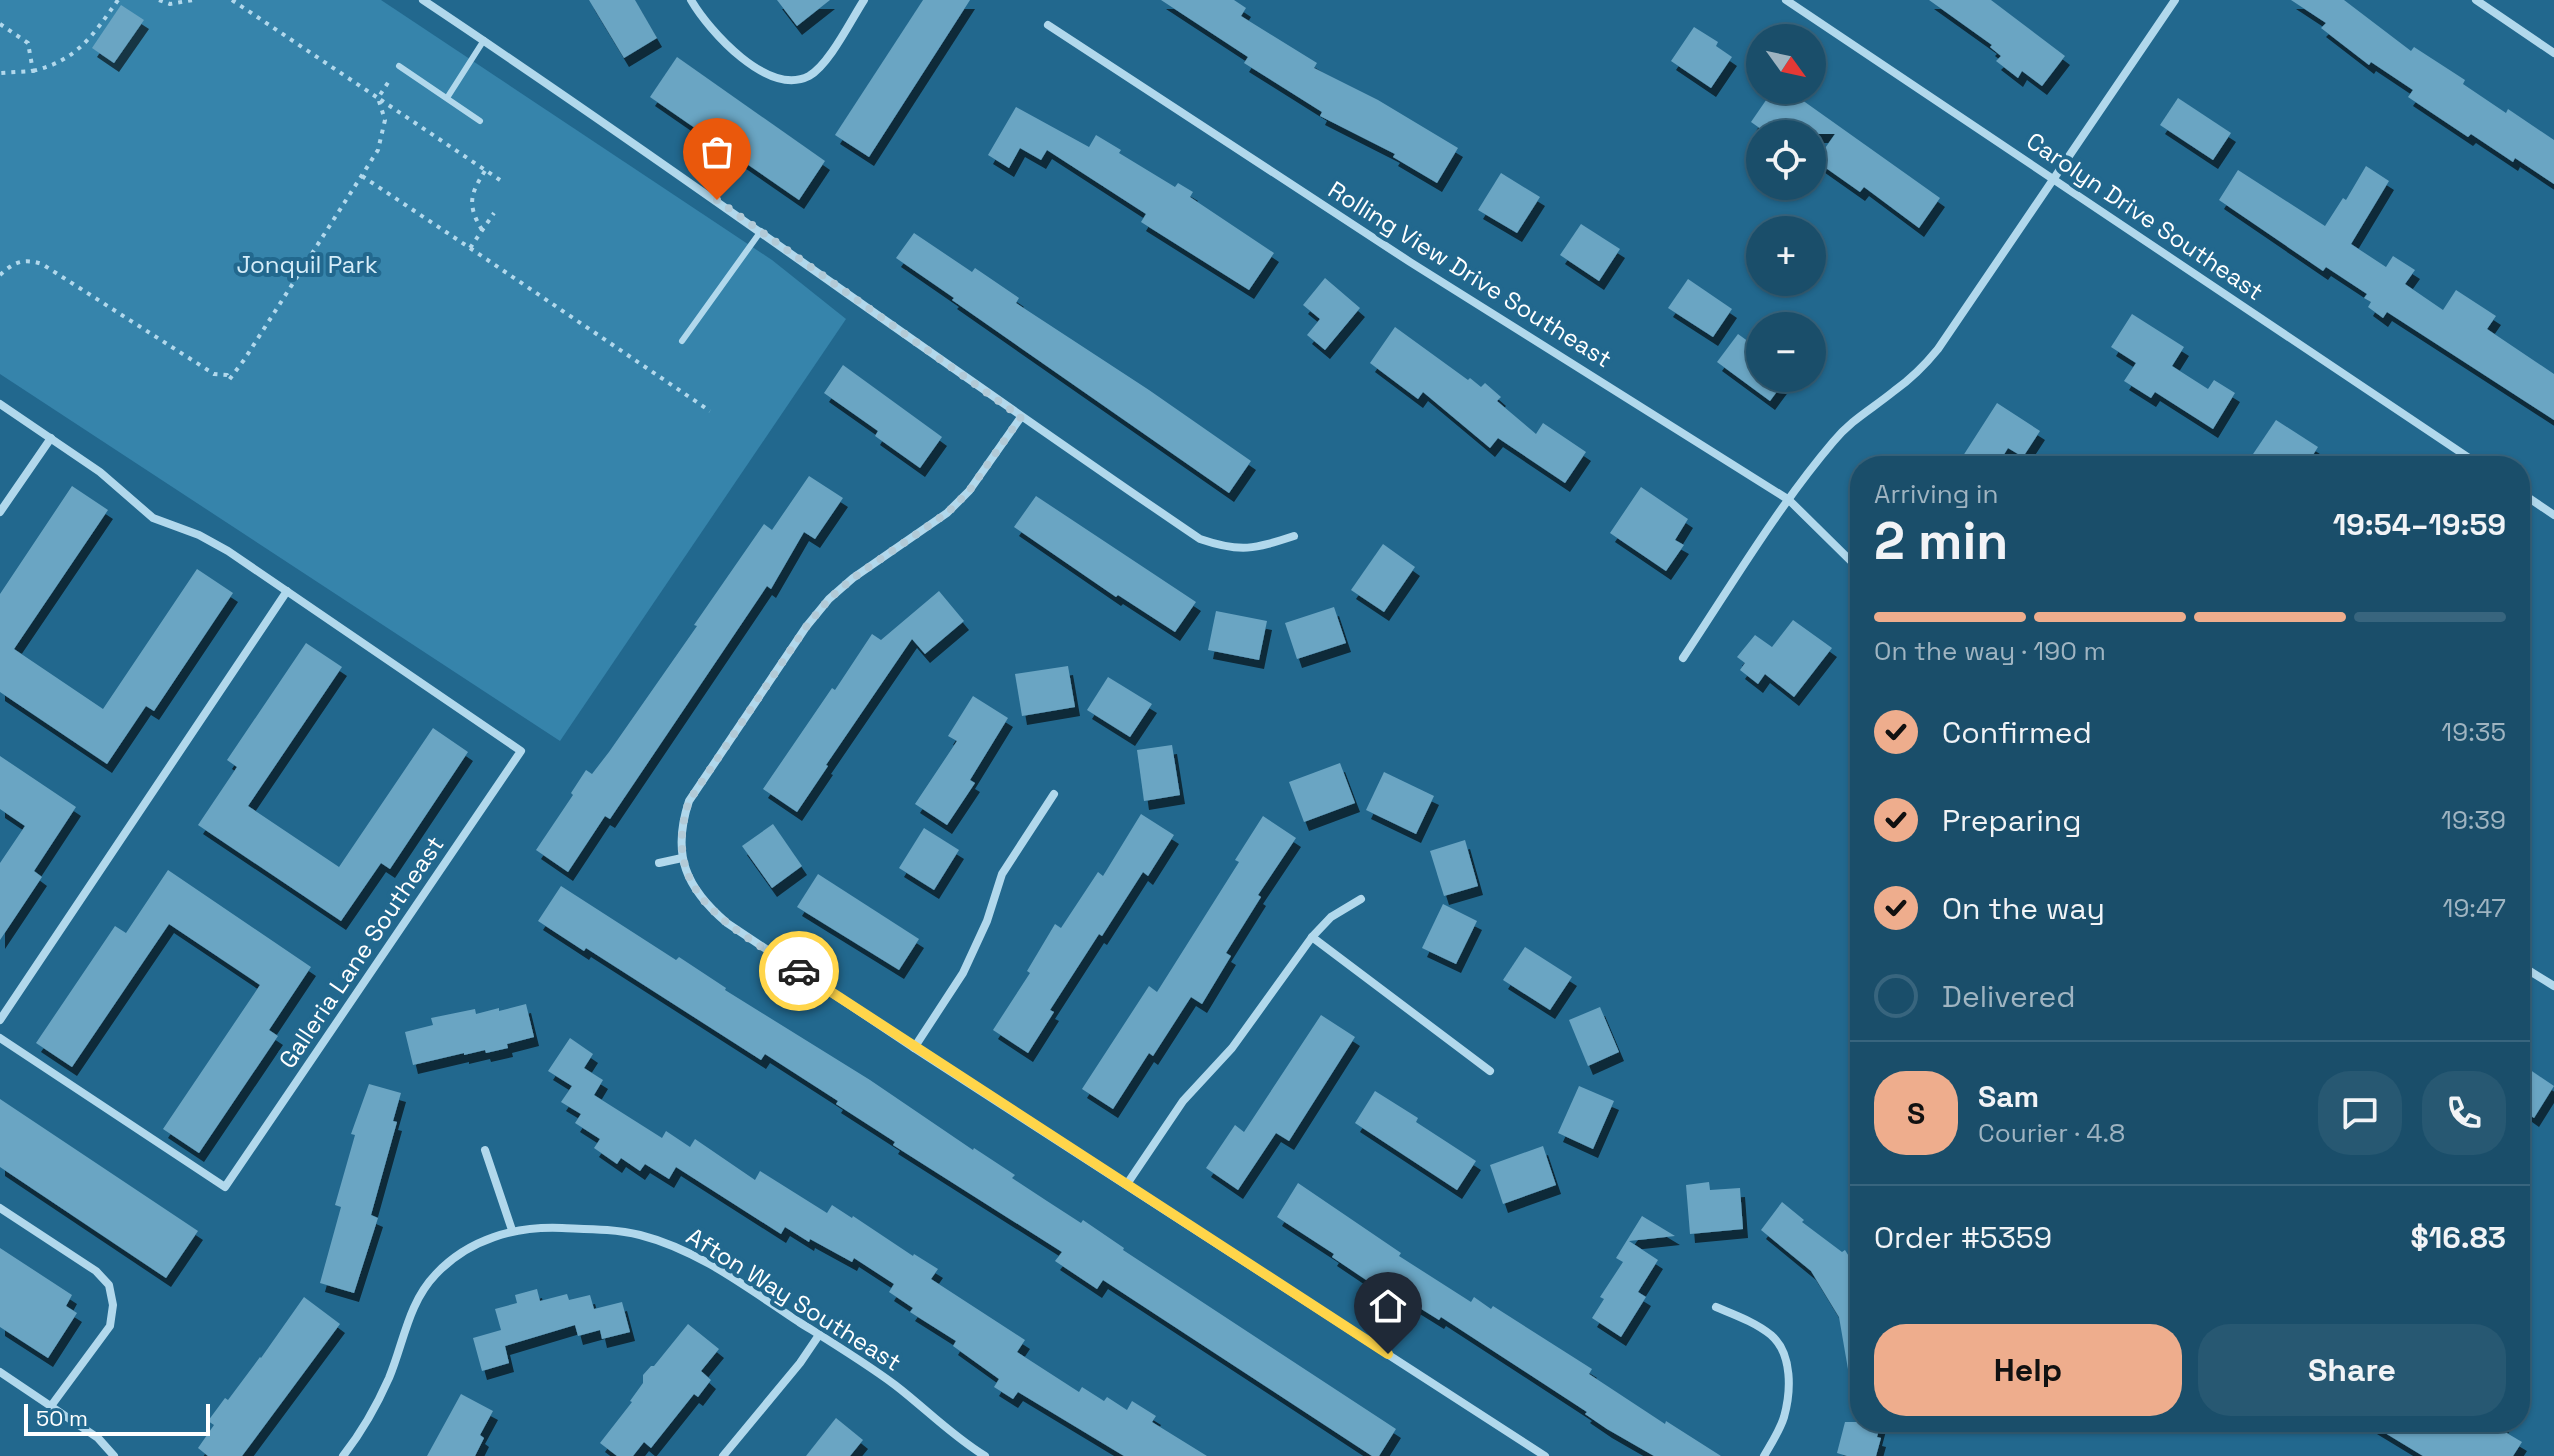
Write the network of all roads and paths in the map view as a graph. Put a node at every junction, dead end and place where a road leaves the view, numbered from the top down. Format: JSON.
{"nodes":[{"id":1,"x":118,"y":0,"type":"edge"},
{"id":2,"x":159,"y":0,"type":"edge"},
{"id":3,"x":193,"y":0,"type":"edge"},
{"id":4,"x":232,"y":0,"type":"edge"},
{"id":5,"x":423,"y":0,"type":"edge"},
{"id":6,"x":691,"y":0,"type":"edge"},
{"id":7,"x":864,"y":0,"type":"edge"},
{"id":8,"x":1786,"y":0,"type":"edge"},
{"id":9,"x":2175,"y":0,"type":"edge"},
{"id":10,"x":2476,"y":0,"type":"edge"},
{"id":11,"x":0,"y":24,"type":"edge"},
{"id":12,"x":1048,"y":25,"type":"dead end"},
{"id":13,"x":484,"y":40,"type":"junction"},
{"id":14,"x":2554,"y":53,"type":"edge"},
{"id":15,"x":399,"y":66,"type":"joint"},
{"id":16,"x":33,"y":71,"type":"junction"},
{"id":17,"x":0,"y":73,"type":"edge"},
{"id":18,"x":378,"y":98,"type":"junction"},
{"id":19,"x":447,"y":98,"type":"junction"},
{"id":20,"x":480,"y":121,"type":"dead end"},
{"id":21,"x":485,"y":171,"type":"junction"},
{"id":22,"x":362,"y":176,"type":"junction"},
{"id":23,"x":2053,"y":178,"type":"junction"},
{"id":24,"x":500,"y":180,"type":"dead end"},
{"id":25,"x":494,"y":213,"type":"dead end"},
{"id":26,"x":482,"y":230,"type":"junction"},
{"id":27,"x":761,"y":231,"type":"junction"},
{"id":28,"x":470,"y":248,"type":"junction"},
{"id":29,"x":0,"y":275,"type":"edge"},
{"id":30,"x":682,"y":341,"type":"dead end"},
{"id":31,"x":0,"y":404,"type":"edge"},
{"id":32,"x":710,"y":411,"type":"dead end"},
{"id":33,"x":1021,"y":417,"type":"junction"},
{"id":34,"x":51,"y":438,"type":"junction"},
{"id":35,"x":2466,"y":456,"type":"edge"},
{"id":36,"x":2530,"y":499,"type":"edge"},
{"id":37,"x":1789,"y":500,"type":"junction"},
{"id":38,"x":0,"y":512,"type":"edge"},
{"id":39,"x":2554,"y":515,"type":"edge"},
{"id":40,"x":1294,"y":536,"type":"dead end"},
{"id":41,"x":1850,"y":560,"type":"edge"},
{"id":42,"x":287,"y":591,"type":"junction"},
{"id":43,"x":1683,"y":658,"type":"dead end"},
{"id":44,"x":1054,"y":794,"type":"dead end"},
{"id":45,"x":682,"y":858,"type":"junction"},
{"id":46,"x":659,"y":863,"type":"dead end"},
{"id":47,"x":1361,"y":899,"type":"dead end"},
{"id":48,"x":1312,"y":937,"type":"junction"},
{"id":49,"x":2530,"y":971,"type":"edge"},
{"id":50,"x":2554,"y":986,"type":"edge"},
{"id":51,"x":0,"y":1020,"type":"edge"},
{"id":52,"x":0,"y":1038,"type":"edge"},
{"id":53,"x":914,"y":1048,"type":"junction"},
{"id":54,"x":1490,"y":1071,"type":"dead end"},
{"id":55,"x":485,"y":1150,"type":"dead end"},
{"id":56,"x":1127,"y":1184,"type":"junction"},
{"id":57,"x":0,"y":1208,"type":"edge"},
{"id":58,"x":512,"y":1230,"type":"junction"},
{"id":59,"x":1716,"y":1307,"type":"dead end"},
{"id":60,"x":819,"y":1335,"type":"junction"},
{"id":61,"x":0,"y":1372,"type":"edge"},
{"id":62,"x":51,"y":1406,"type":"junction"},
{"id":63,"x":114,"y":1456,"type":"edge"},
{"id":64,"x":343,"y":1456,"type":"edge"},
{"id":65,"x":723,"y":1456,"type":"edge"},
{"id":66,"x":985,"y":1456,"type":"edge"},
{"id":67,"x":1545,"y":1456,"type":"edge"},
{"id":68,"x":1764,"y":1456,"type":"edge"}],
"edges":[{"from":1,"to":16,"type":"path"},
{"from":2,"to":3,"type":"path"},
{"from":4,"to":18,"type":"path"},
{"from":5,"to":13,"type":"street"},
{"from":6,"to":7,"type":"street"},
{"from":8,"to":23,"type":"street","name":"Carolyn Drive Southeast"},
{"from":9,"to":23,"type":"street"},
{"from":10,"to":14,"type":"street"},
{"from":11,"to":16,"type":"path"},
{"from":12,"to":37,"type":"street","name":"Rolling View Drive Southeast"},
{"from":13,"to":19,"type":"lane"},
{"from":13,"to":27,"type":"street"},
{"from":15,"to":18,"type":"path"},
{"from":15,"to":19,"type":"lane"},
{"from":16,"to":17,"type":"path"},
{"from":18,"to":21,"type":"path"},
{"from":18,"to":22,"type":"path"},
{"from":19,"to":20,"type":"lane"},
{"from":21,"to":24,"type":"path"},
{"from":21,"to":26,"type":"path"},
{"from":22,"to":28,"type":"path"},
{"from":22,"to":29,"type":"path"},
{"from":23,"to":35,"type":"street","name":"Carolyn Drive Southeast"},
{"from":23,"to":37,"type":"street"},
{"from":25,"to":26,"type":"path"},
{"from":26,"to":28,"type":"path"},
{"from":27,"to":30,"type":"lane"},
{"from":27,"to":33,"type":"street"},
{"from":28,"to":32,"type":"path"},
{"from":31,"to":34,"type":"street","name":"Galleria Lane Southeast"},
{"from":33,"to":40,"type":"street"},
{"from":33,"to":45,"type":"street"},
{"from":34,"to":38,"type":"street"},
{"from":34,"to":42,"type":"street","name":"Galleria Lane Southeast"},
{"from":36,"to":39,"type":"street"},
{"from":37,"to":41,"type":"street","name":"Rolling View Drive Southeast"},
{"from":37,"to":43,"type":"street"},
{"from":42,"to":51,"type":"street"},
{"from":42,"to":52,"type":"street","name":"Galleria Lane Southeast"},
{"from":44,"to":53,"type":"street"},
{"from":45,"to":46,"type":"street"},
{"from":45,"to":53,"type":"street"},
{"from":47,"to":48,"type":"street"},
{"from":48,"to":54,"type":"street"},
{"from":48,"to":56,"type":"street"},
{"from":49,"to":50,"type":"street"},
{"from":53,"to":56,"type":"street"},
{"from":55,"to":58,"type":"street"},
{"from":56,"to":67,"type":"street"},
{"from":57,"to":62,"type":"street"},
{"from":58,"to":60,"type":"street","name":"Afton Way Southeast"},
{"from":58,"to":64,"type":"street","name":"Afton Way Southeast"},
{"from":59,"to":68,"type":"street"},
{"from":60,"to":65,"type":"street"},
{"from":60,"to":66,"type":"street","name":"Afton Way Southeast"},
{"from":61,"to":62,"type":"street"},
{"from":62,"to":63,"type":"street"}]}
